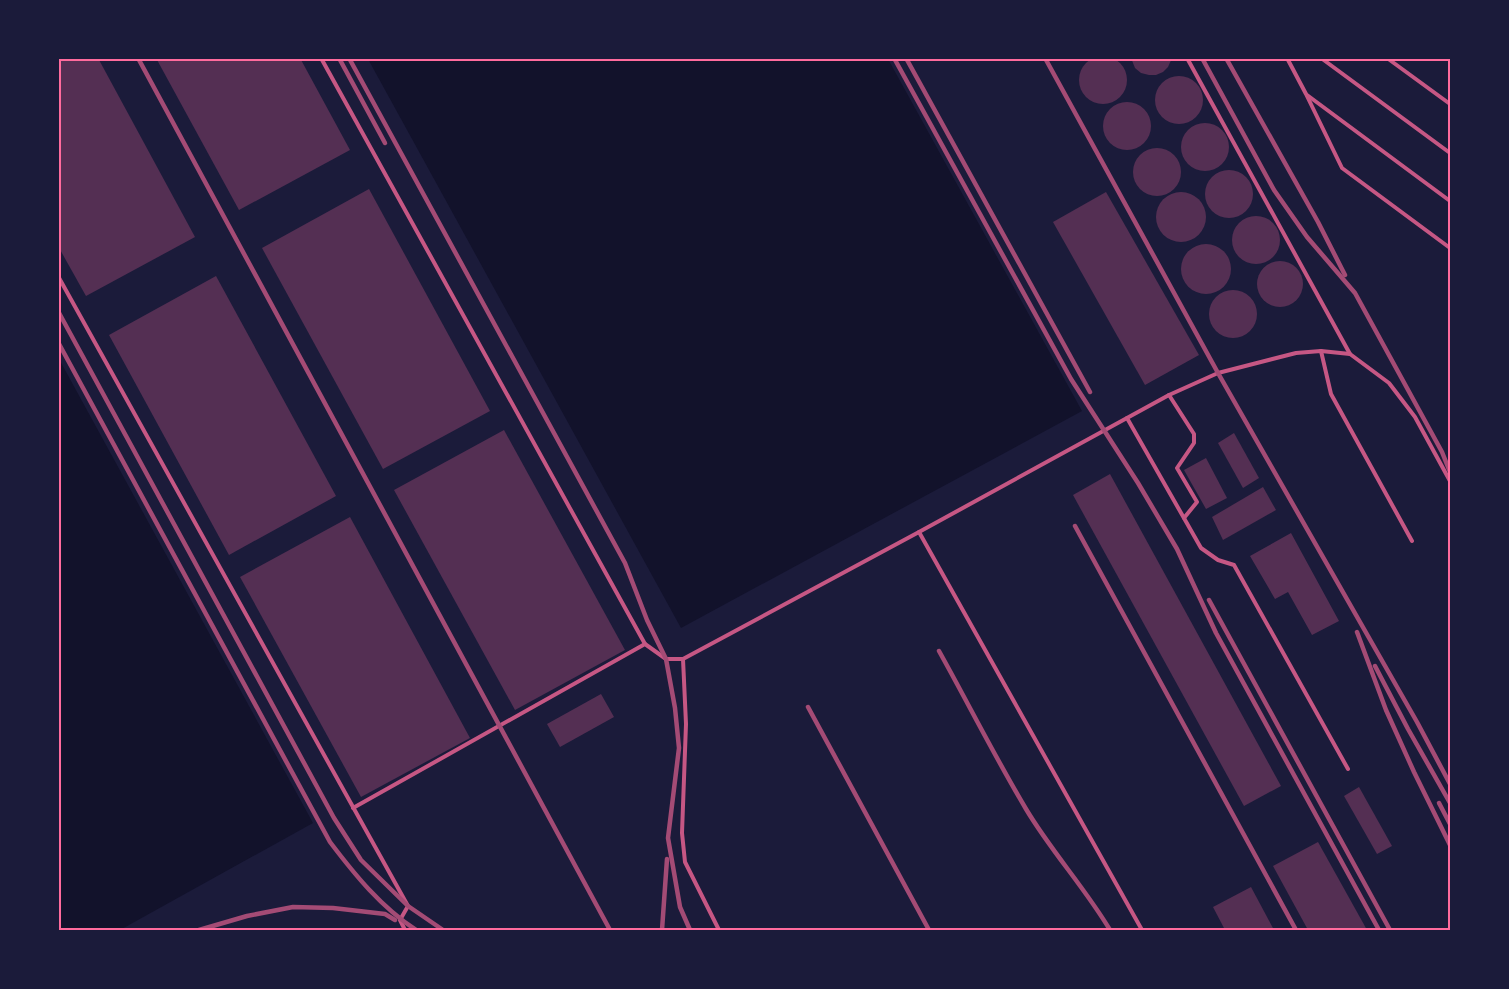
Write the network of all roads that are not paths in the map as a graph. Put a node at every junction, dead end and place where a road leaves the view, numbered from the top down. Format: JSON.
{"nodes":[{"id":1,"x":321,"y":58,"type":"edge"},
{"id":2,"x":1187,"y":58,"type":"edge"},
{"id":3,"x":1287,"y":58,"type":"edge"},
{"id":4,"x":1321,"y":58,"type":"edge"},
{"id":5,"x":1388,"y":58,"type":"edge"},
{"id":6,"x":1306,"y":94,"type":"junction"},
{"id":7,"x":1450,"y":104,"type":"edge"},
{"id":8,"x":1450,"y":153,"type":"edge"},
{"id":9,"x":1450,"y":201,"type":"edge"},
{"id":10,"x":1450,"y":248,"type":"edge"},
{"id":11,"x":58,"y":276,"type":"edge"},
{"id":12,"x":1321,"y":351,"type":"junction"},
{"id":13,"x":1350,"y":354,"type":"junction"},
{"id":14,"x":1169,"y":395,"type":"junction"},
{"id":15,"x":1127,"y":418,"type":"junction"},
{"id":16,"x":1450,"y":480,"type":"edge"},
{"id":17,"x":1184,"y":518,"type":"junction"},
{"id":18,"x":920,"y":532,"type":"junction"},
{"id":19,"x":1412,"y":541,"type":"dead end"},
{"id":20,"x":645,"y":644,"type":"junction"},
{"id":21,"x":683,"y":658,"type":"junction"},
{"id":22,"x":1348,"y":769,"type":"dead end"},
{"id":23,"x":353,"y":808,"type":"junction"},
{"id":24,"x":405,"y":930,"type":"edge"},
{"id":25,"x":719,"y":930,"type":"edge"},
{"id":26,"x":1142,"y":930,"type":"edge"}],
"edges":[{"from":1,"to":20,"type":"lane"},
{"from":2,"to":13,"type":"lane"},
{"from":3,"to":6,"type":"lane"},
{"from":4,"to":8,"type":"lane"},
{"from":5,"to":7,"type":"lane"},
{"from":6,"to":9,"type":"lane"},
{"from":6,"to":10,"type":"lane"},
{"from":11,"to":23,"type":"lane"},
{"from":12,"to":13,"type":"lane"},
{"from":12,"to":14,"type":"lane"},
{"from":12,"to":19,"type":"lane"},
{"from":13,"to":16,"type":"lane"},
{"from":14,"to":15,"type":"lane"},
{"from":14,"to":17,"type":"lane"},
{"from":15,"to":17,"type":"lane"},
{"from":15,"to":18,"type":"lane"},
{"from":17,"to":22,"type":"lane"},
{"from":18,"to":21,"type":"lane"},
{"from":18,"to":26,"type":"lane"},
{"from":20,"to":21,"type":"lane"},
{"from":20,"to":23,"type":"lane"},
{"from":21,"to":25,"type":"lane"},
{"from":23,"to":24,"type":"lane"}]}
